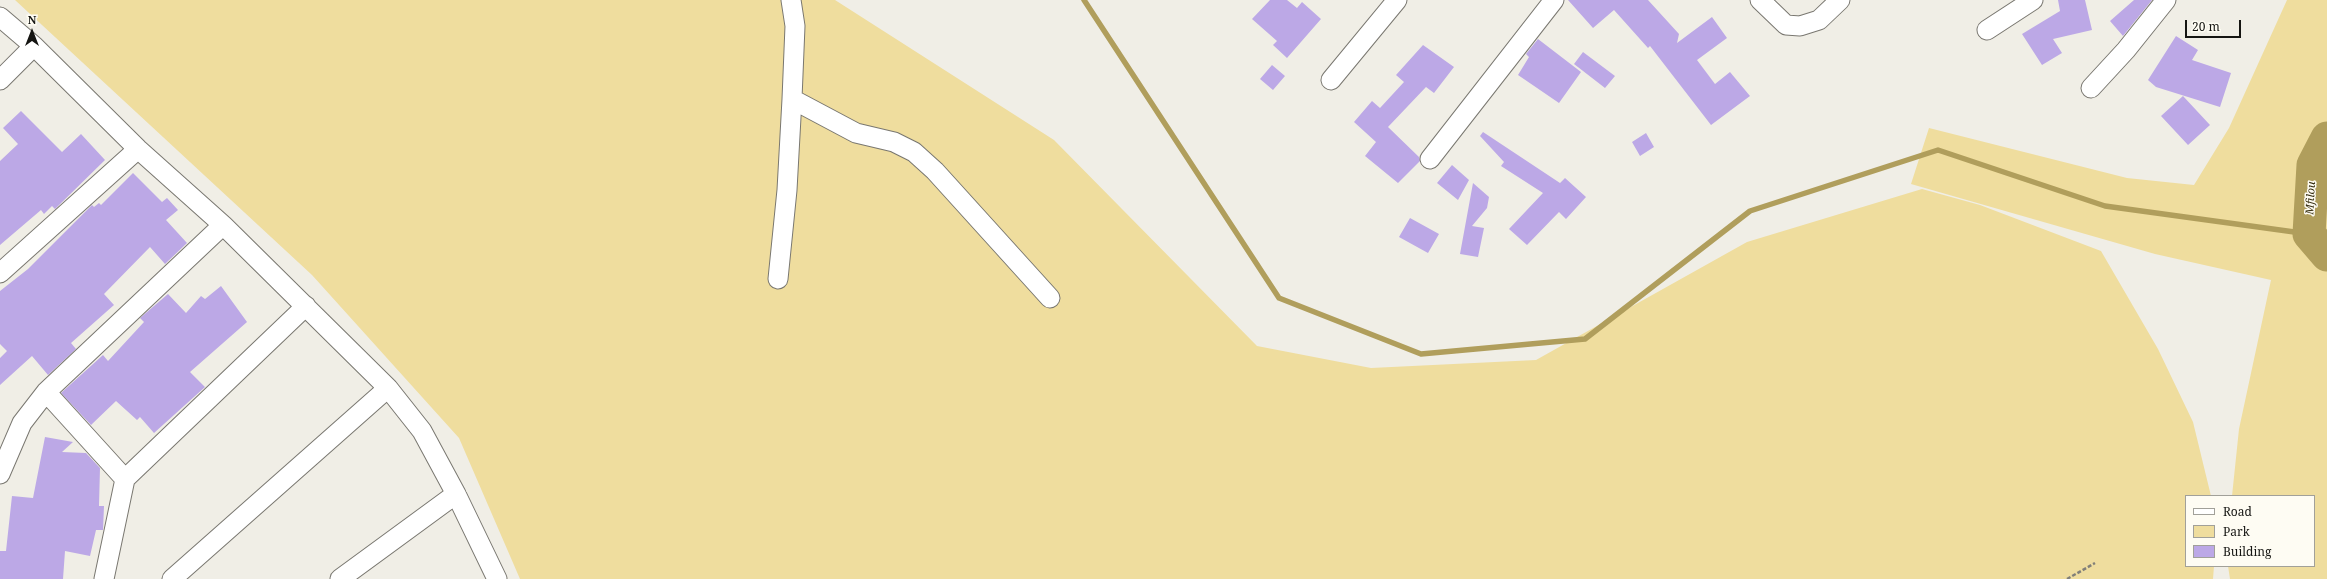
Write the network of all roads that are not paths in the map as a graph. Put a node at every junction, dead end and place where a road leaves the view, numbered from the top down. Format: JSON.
{"nodes":[{"id":1,"x":791,"y":0,"type":"edge"},
{"id":2,"x":1397,"y":0,"type":"edge"},
{"id":3,"x":1554,"y":0,"type":"edge"},
{"id":4,"x":1760,"y":0,"type":"edge"},
{"id":5,"x":1840,"y":0,"type":"edge"},
{"id":6,"x":2033,"y":0,"type":"edge"},
{"id":7,"x":2166,"y":0,"type":"edge"},
{"id":8,"x":0,"y":17,"type":"edge"},
{"id":9,"x":1987,"y":30,"type":"dead end"},
{"id":10,"x":34,"y":46,"type":"junction"},
{"id":11,"x":0,"y":80,"type":"edge"},
{"id":12,"x":1332,"y":80,"type":"dead end"},
{"id":13,"x":2091,"y":88,"type":"dead end"},
{"id":14,"x":792,"y":100,"type":"junction"},
{"id":15,"x":138,"y":148,"type":"junction"},
{"id":16,"x":1430,"y":159,"type":"dead end"},
{"id":17,"x":223,"y":225,"type":"junction"},
{"id":18,"x":0,"y":273,"type":"edge"},
{"id":19,"x":778,"y":279,"type":"dead end"},
{"id":20,"x":1050,"y":298,"type":"dead end"},
{"id":21,"x":306,"y":306,"type":"junction"},
{"id":22,"x":388,"y":388,"type":"junction"},
{"id":23,"x":46,"y":392,"type":"junction"},
{"id":24,"x":0,"y":474,"type":"edge"},
{"id":25,"x":125,"y":479,"type":"junction"},
{"id":26,"x":456,"y":494,"type":"junction"},
{"id":27,"x":104,"y":579,"type":"edge"},
{"id":28,"x":172,"y":579,"type":"edge"},
{"id":29,"x":340,"y":579,"type":"edge"},
{"id":30,"x":497,"y":579,"type":"edge"}],
"edges":[{"from":1,"to":14,"type":"street"},
{"from":2,"to":12,"type":"street"},
{"from":3,"to":16,"type":"street"},
{"from":4,"to":5,"type":"street"},
{"from":6,"to":9,"type":"street"},
{"from":7,"to":13,"type":"street"},
{"from":8,"to":10,"type":"street"},
{"from":10,"to":11,"type":"street"},
{"from":10,"to":15,"type":"street"},
{"from":14,"to":19,"type":"street"},
{"from":14,"to":20,"type":"street"},
{"from":15,"to":17,"type":"street"},
{"from":15,"to":18,"type":"street"},
{"from":17,"to":21,"type":"street"},
{"from":17,"to":23,"type":"street"},
{"from":21,"to":22,"type":"street"},
{"from":21,"to":25,"type":"street"},
{"from":22,"to":26,"type":"street"},
{"from":22,"to":28,"type":"street"},
{"from":23,"to":24,"type":"street"},
{"from":23,"to":25,"type":"street"},
{"from":25,"to":27,"type":"street"},
{"from":26,"to":29,"type":"street"},
{"from":26,"to":30,"type":"street"}]}
